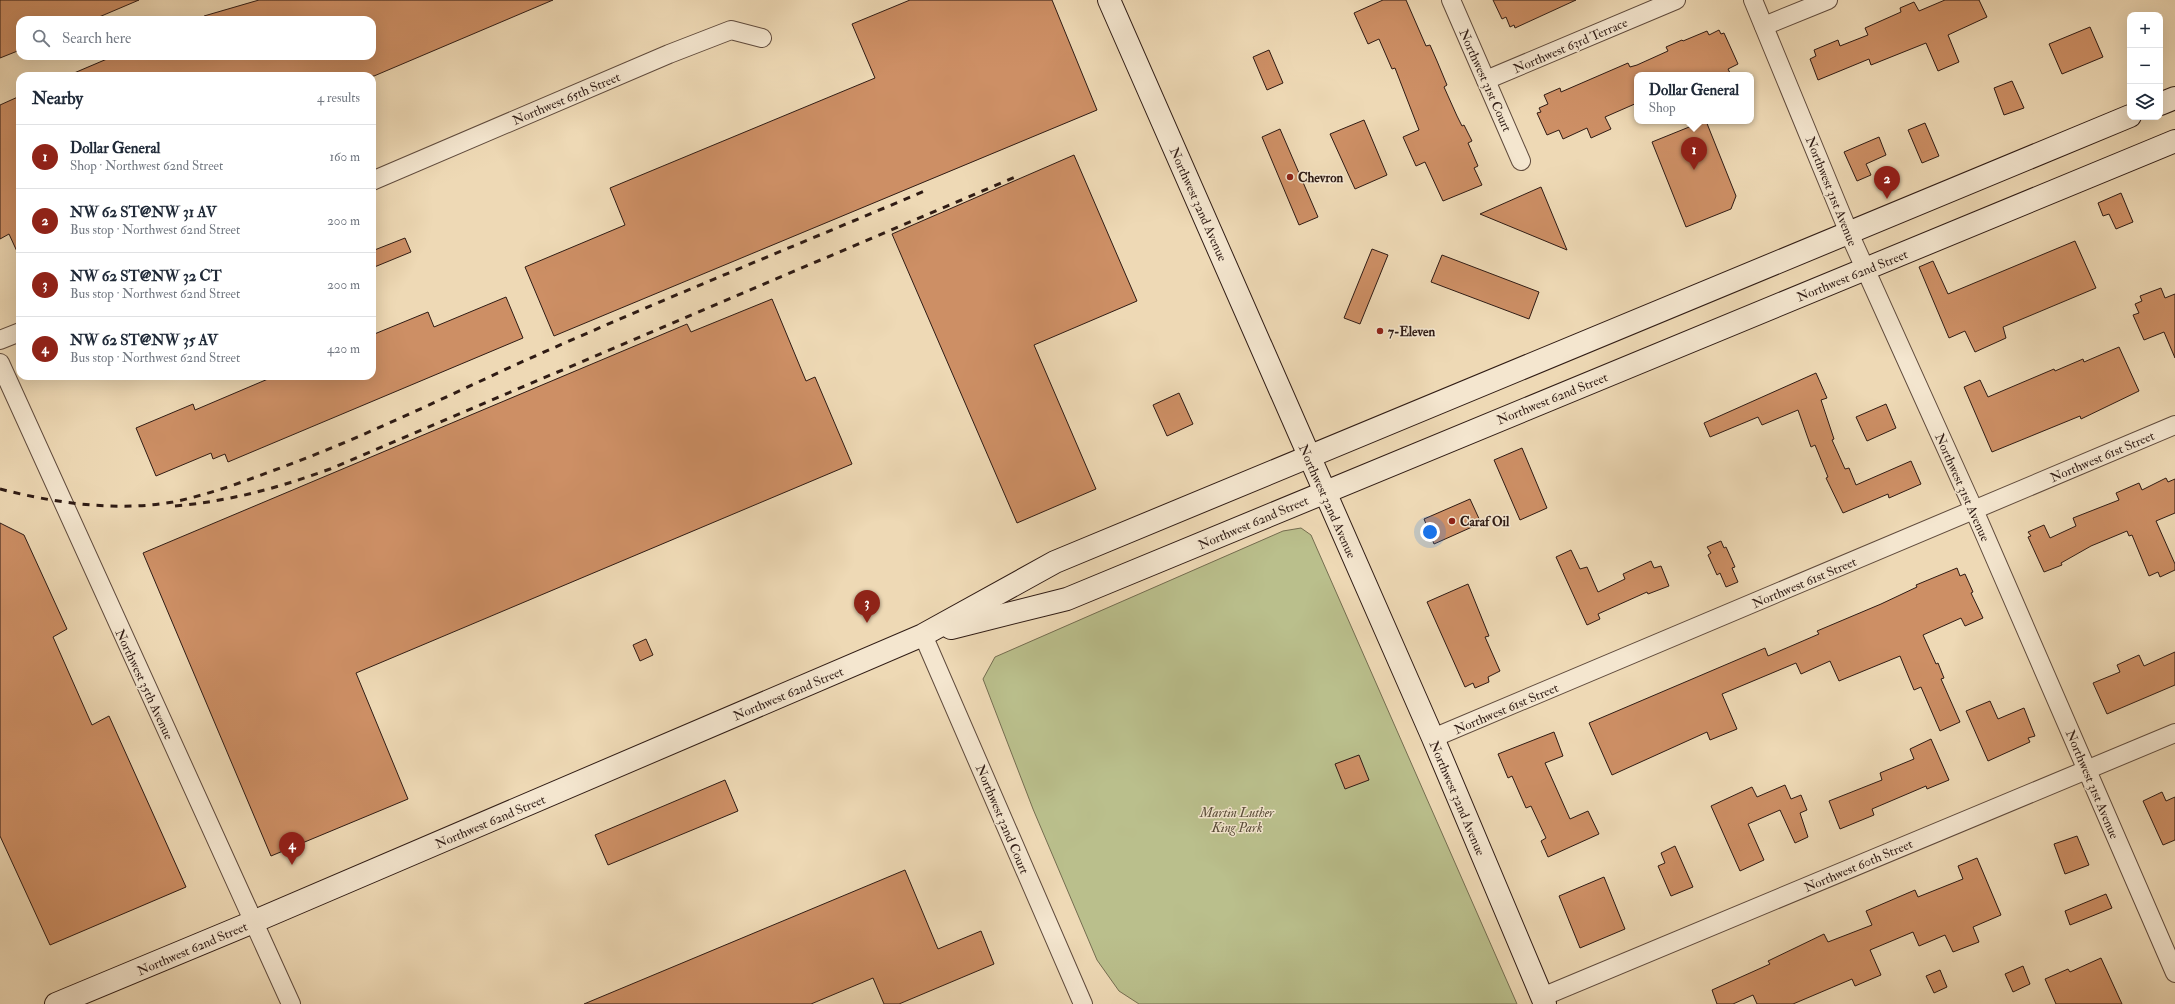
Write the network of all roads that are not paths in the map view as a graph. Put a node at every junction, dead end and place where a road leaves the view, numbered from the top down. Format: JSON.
{"nodes":[{"id":1,"x":1109,"y":0,"type":"edge"},
{"id":2,"x":1451,"y":0,"type":"edge"},
{"id":3,"x":1676,"y":0,"type":"edge"},
{"id":4,"x":1753,"y":0,"type":"edge"},
{"id":5,"x":1828,"y":0,"type":"edge"},
{"id":6,"x":1764,"y":26,"type":"junction"},
{"id":7,"x":762,"y":38,"type":"dead end"},
{"id":8,"x":1486,"y":80,"type":"junction"},
{"id":9,"x":2175,"y":98,"type":"edge"},
{"id":10,"x":2163,"y":103,"type":"edge"},
{"id":11,"x":2127,"y":117,"type":"edge"},
{"id":12,"x":2175,"y":141,"type":"edge"},
{"id":13,"x":1521,"y":161,"type":"dead end"},
{"id":14,"x":376,"y":179,"type":"edge"},
{"id":15,"x":1849,"y":233,"type":"junction"},
{"id":16,"x":1865,"y":269,"type":"junction"},
{"id":17,"x":16,"y":334,"type":"edge"},
{"id":18,"x":0,"y":340,"type":"edge"},
{"id":19,"x":0,"y":363,"type":"edge"},
{"id":20,"x":2175,"y":425,"type":"edge"},
{"id":21,"x":1310,"y":458,"type":"junction"},
{"id":22,"x":1324,"y":492,"type":"junction"},
{"id":23,"x":1974,"y":510,"type":"junction"},
{"id":24,"x":923,"y":635,"type":"junction"},
{"id":25,"x":2175,"y":733,"type":"edge"},
{"id":26,"x":1433,"y":738,"type":"junction"},
{"id":27,"x":2087,"y":770,"type":"junction"},
{"id":28,"x":253,"y":922,"type":"junction"},
{"id":29,"x":2175,"y":973,"type":"edge"},
{"id":30,"x":1543,"y":1001,"type":"edge"},
{"id":31,"x":56,"y":1004,"type":"edge"},
{"id":32,"x":291,"y":1004,"type":"edge"},
{"id":33,"x":1083,"y":1004,"type":"edge"}],
"edges":[{"from":1,"to":21,"type":"main road","name":"Northwest 32nd Avenue"},
{"from":2,"to":8,"type":"street","name":"Northwest 31st Court"},
{"from":3,"to":8,"type":"street","name":"Northwest 63rd Terrace"},
{"from":4,"to":6,"type":"street","name":"Northwest 31st Avenue"},
{"from":5,"to":6,"type":"street"},
{"from":6,"to":15,"type":"street","name":"Northwest 31st Avenue"},
{"from":7,"to":14,"type":"street","name":"Northwest 65th Street"},
{"from":8,"to":13,"type":"street","name":"Northwest 31st Court"},
{"from":9,"to":10,"type":"main road"},
{"from":11,"to":15,"type":"main road","name":"Northwest 62nd Street"},
{"from":12,"to":16,"type":"main road","name":"Northwest 62nd Street"},
{"from":15,"to":16,"type":"street","name":"Northwest 31st Avenue"},
{"from":15,"to":21,"type":"main road","name":"Northwest 62nd Street"},
{"from":16,"to":22,"type":"main road","name":"Northwest 62nd Street"},
{"from":16,"to":23,"type":"street","name":"Northwest 31st Avenue"},
{"from":17,"to":18,"type":"street"},
{"from":19,"to":28,"type":"street","name":"Northwest 35th Avenue"},
{"from":20,"to":23,"type":"street","name":"Northwest 61st Street"},
{"from":21,"to":22,"type":"main road","name":"Northwest 32nd Avenue"},
{"from":21,"to":24,"type":"main road","name":"Northwest 62nd Street"},
{"from":22,"to":24,"type":"main road","name":"Northwest 62nd Street"},
{"from":22,"to":26,"type":"main road","name":"Northwest 32nd Avenue"},
{"from":23,"to":26,"type":"street","name":"Northwest 61st Street"},
{"from":23,"to":27,"type":"street","name":"Northwest 31st Avenue"},
{"from":24,"to":28,"type":"main road","name":"Northwest 62nd Street"},
{"from":24,"to":33,"type":"street","name":"Northwest 32nd Court"},
{"from":25,"to":27,"type":"street","name":"Northwest 60th Street"},
{"from":26,"to":30,"type":"main road","name":"Northwest 32nd Avenue"},
{"from":27,"to":29,"type":"street","name":"Northwest 31st Avenue"},
{"from":27,"to":30,"type":"street","name":"Northwest 60th Street"},
{"from":28,"to":31,"type":"main road","name":"Northwest 62nd Street"},
{"from":28,"to":32,"type":"street","name":"Northwest 35th Avenue"}]}
